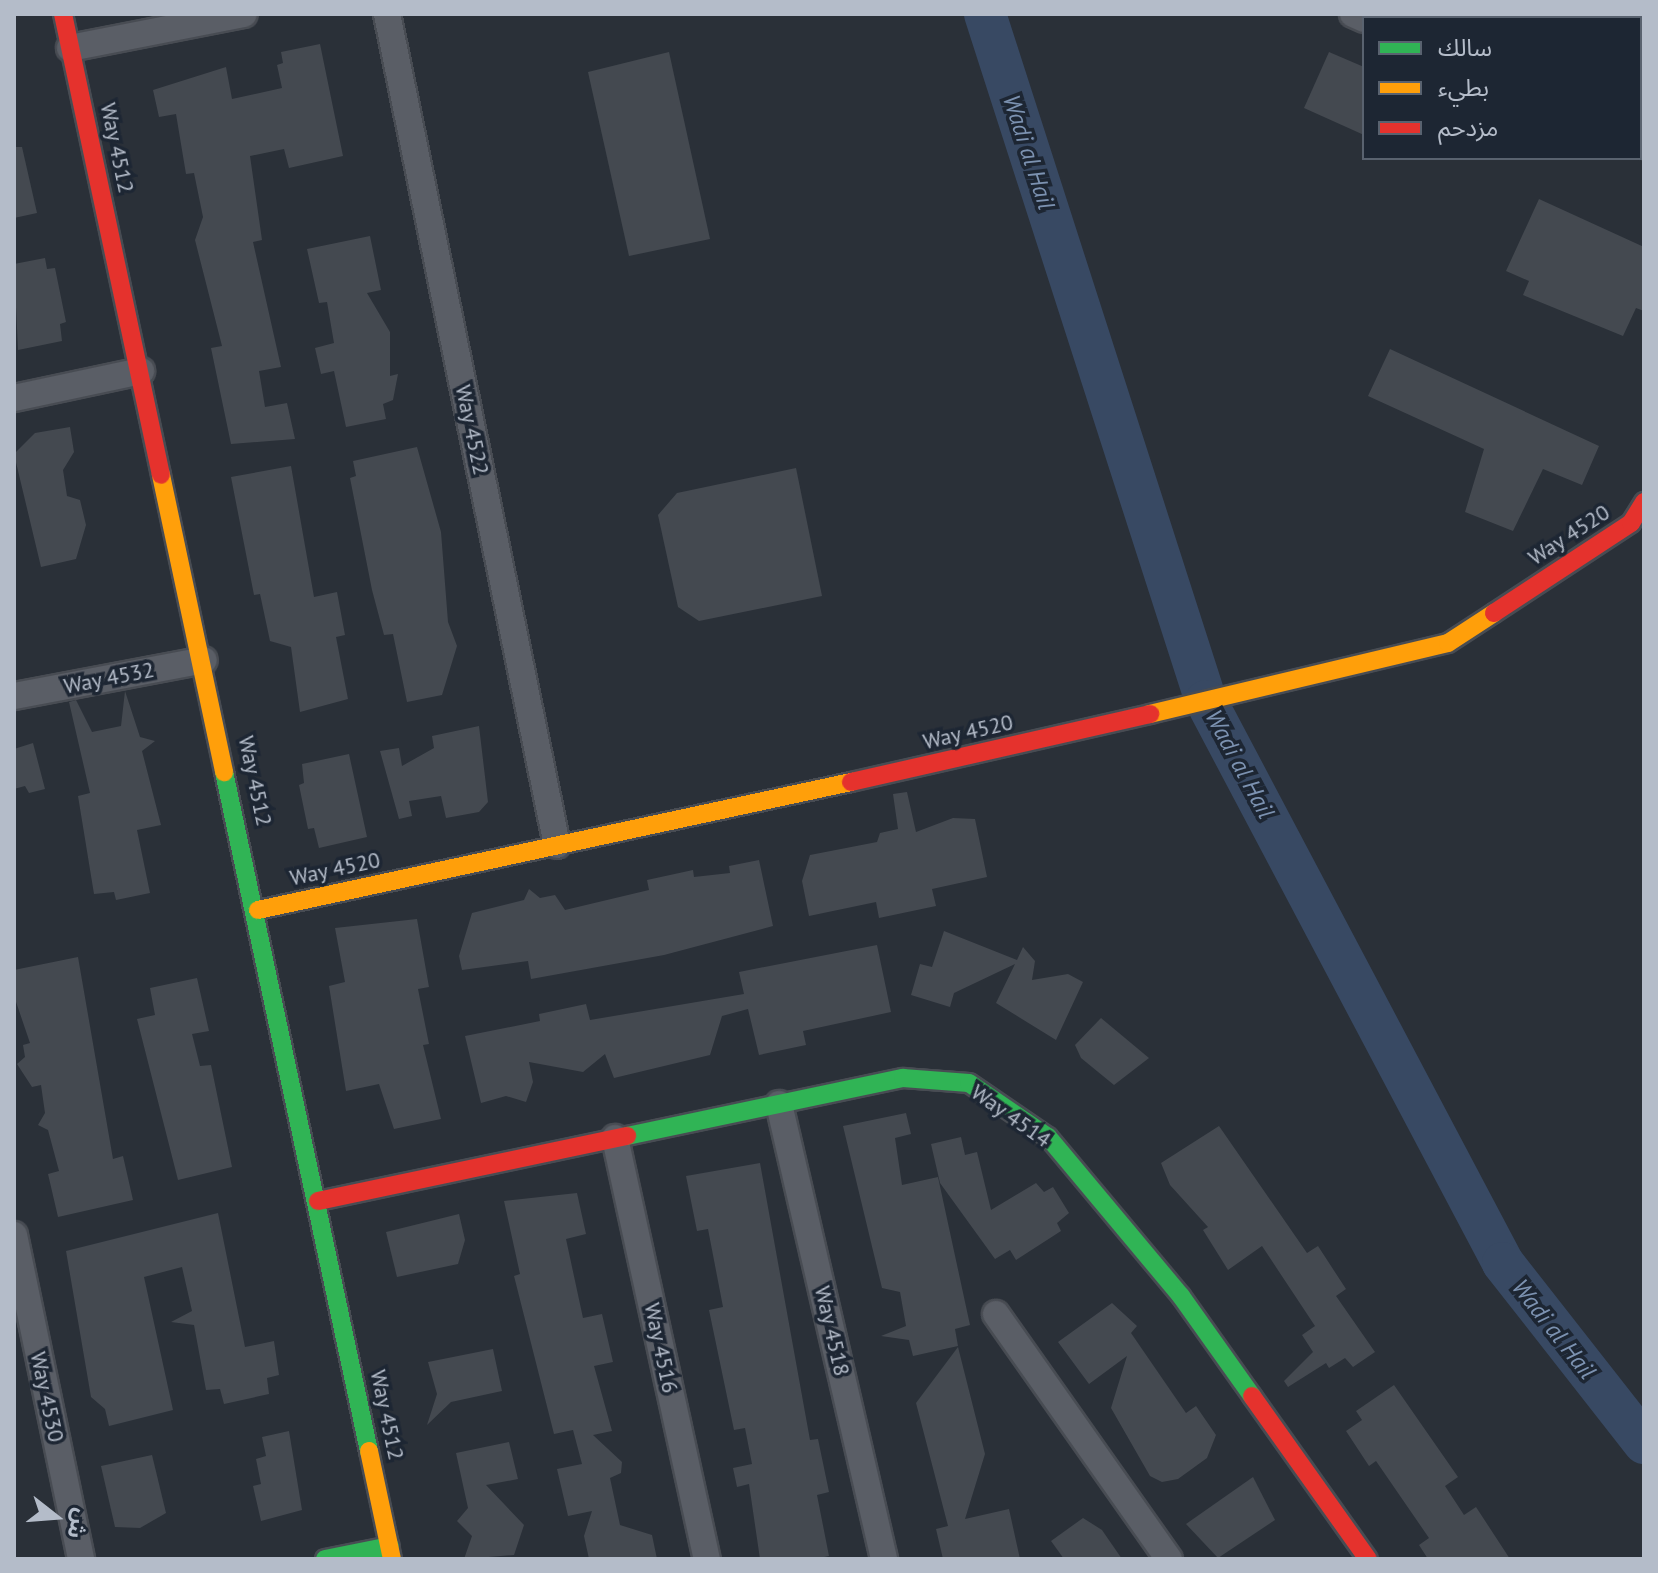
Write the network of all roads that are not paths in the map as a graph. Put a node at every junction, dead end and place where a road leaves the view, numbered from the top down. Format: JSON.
{"nodes":[{"id":1,"x":63,"y":14,"type":"edge"},
{"id":2,"x":244,"y":14,"type":"edge"},
{"id":3,"x":387,"y":14,"type":"edge"},
{"id":4,"x":70,"y":48,"type":"junction"},
{"id":5,"x":141,"y":371,"type":"junction"},
{"id":6,"x":14,"y":398,"type":"edge"},
{"id":7,"x":1644,"y":502,"type":"edge"},
{"id":8,"x":204,"y":660,"type":"junction"},
{"id":9,"x":14,"y":696,"type":"edge"},
{"id":10,"x":557,"y":845,"type":"junction"},
{"id":11,"x":258,"y":910,"type":"junction"},
{"id":12,"x":779,"y":1104,"type":"junction"},
{"id":13,"x":615,"y":1138,"type":"junction"},
{"id":14,"x":318,"y":1201,"type":"junction"},
{"id":15,"x":14,"y":1235,"type":"edge"},
{"id":16,"x":996,"y":1314,"type":"dead end"},
{"id":17,"x":22,"y":1316,"type":"edge"},
{"id":18,"x":391,"y":1552,"type":"edge"},
{"id":19,"x":81,"y":1559,"type":"edge"},
{"id":20,"x":325,"y":1559,"type":"edge"},
{"id":21,"x":707,"y":1559,"type":"edge"},
{"id":22,"x":884,"y":1559,"type":"edge"},
{"id":23,"x":1169,"y":1559,"type":"edge"},
{"id":24,"x":1368,"y":1559,"type":"edge"}],
"edges":[{"from":1,"to":4,"type":"street","name":"Way 4512"},
{"from":2,"to":4,"type":"street"},
{"from":3,"to":10,"type":"street","name":"Way 4522"},
{"from":4,"to":5,"type":"street","name":"Way 4512"},
{"from":5,"to":6,"type":"street"},
{"from":5,"to":8,"type":"street","name":"Way 4512"},
{"from":7,"to":10,"type":"street","name":"Way 4520"},
{"from":8,"to":9,"type":"street","name":"Way 4532"},
{"from":8,"to":11,"type":"street","name":"Way 4512"},
{"from":10,"to":11,"type":"street","name":"Way 4520"},
{"from":11,"to":14,"type":"street","name":"Way 4512"},
{"from":12,"to":13,"type":"street","name":"Way 4514"},
{"from":12,"to":22,"type":"street","name":"Way 4518"},
{"from":12,"to":24,"type":"street","name":"Way 4514"},
{"from":13,"to":14,"type":"street","name":"Way 4514"},
{"from":13,"to":21,"type":"street","name":"Way 4516"},
{"from":14,"to":18,"type":"street","name":"Way 4512"},
{"from":15,"to":17,"type":"street","name":"Way 4530"},
{"from":16,"to":23,"type":"street"},
{"from":17,"to":19,"type":"street","name":"Way 4530"},
{"from":18,"to":20,"type":"street"}]}
